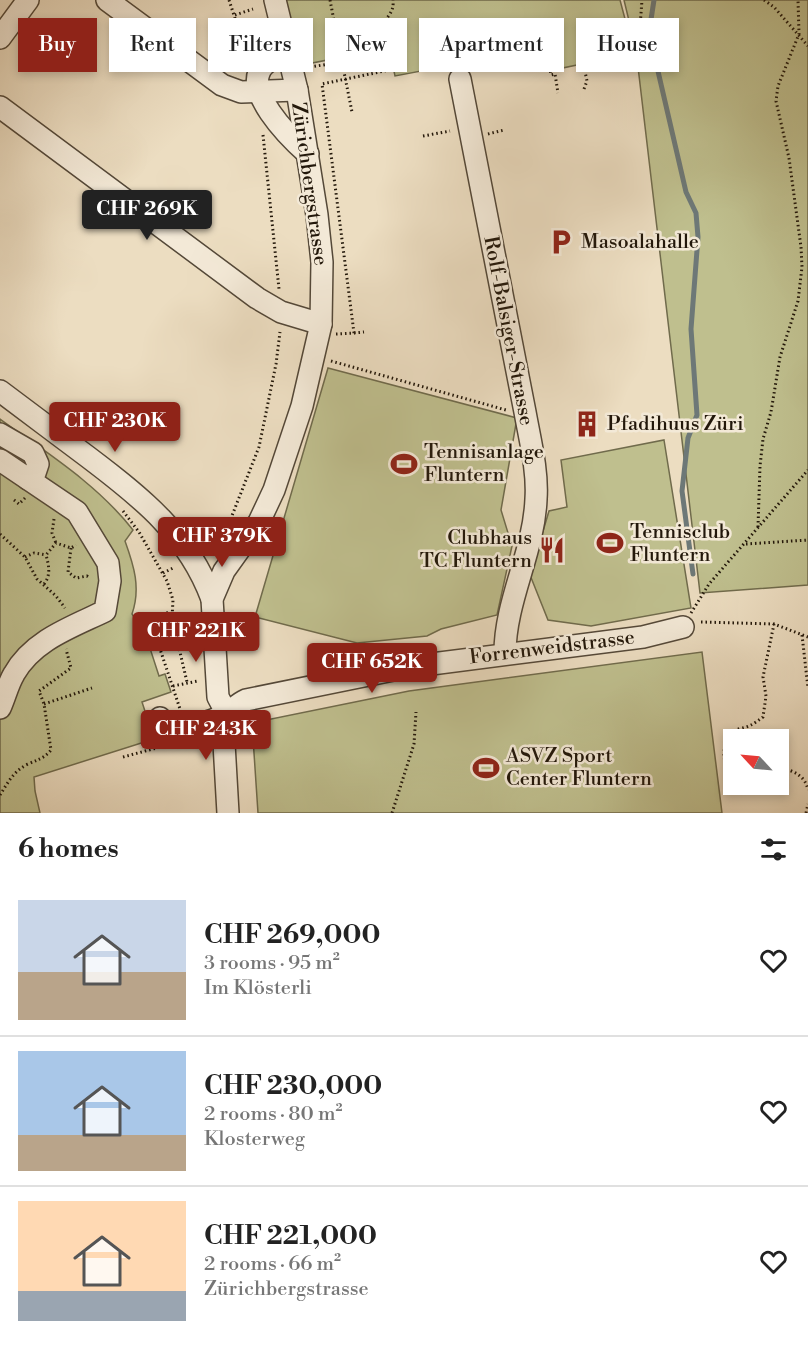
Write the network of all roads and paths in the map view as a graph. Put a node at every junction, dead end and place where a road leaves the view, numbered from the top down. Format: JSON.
{"nodes":[{"id":1,"x":28,"y":0,"type":"edge"},
{"id":2,"x":107,"y":0,"type":"edge"},
{"id":3,"x":275,"y":0,"type":"edge"},
{"id":4,"x":330,"y":0,"type":"edge"},
{"id":5,"x":393,"y":0,"type":"edge"},
{"id":6,"x":642,"y":0,"type":"edge"},
{"id":7,"x":764,"y":0,"type":"edge"},
{"id":8,"x":798,"y":0,"type":"edge"},
{"id":9,"x":253,"y":9,"type":"dead end"},
{"id":10,"x":234,"y":16,"type":"dead end"},
{"id":11,"x":280,"y":18,"type":"edge"},
{"id":12,"x":334,"y":18,"type":"edge"},
{"id":13,"x":387,"y":18,"type":"edge"},
{"id":14,"x":799,"y":34,"type":"junction"},
{"id":15,"x":0,"y":38,"type":"edge"},
{"id":16,"x":808,"y":46,"type":"edge"},
{"id":17,"x":259,"y":72,"type":"edge"},
{"id":18,"x":293,"y":72,"type":"edge"},
{"id":19,"x":344,"y":72,"type":"edge"},
{"id":20,"x":379,"y":72,"type":"edge"},
{"id":21,"x":550,"y":72,"type":"edge"},
{"id":22,"x":345,"y":79,"type":"junction"},
{"id":23,"x":460,"y":79,"type":"dead end"},
{"id":24,"x":584,"y":89,"type":"dead end"},
{"id":25,"x":297,"y":90,"type":"junction"},
{"id":26,"x":259,"y":92,"type":"junction"},
{"id":27,"x":558,"y":93,"type":"dead end"},
{"id":28,"x":0,"y":107,"type":"edge"},
{"id":29,"x":352,"y":112,"type":"dead end"},
{"id":30,"x":504,"y":130,"type":"dead end"},
{"id":31,"x":434,"y":134,"type":"dead end"},
{"id":32,"x":485,"y":134,"type":"dead end"},
{"id":33,"x":423,"y":136,"type":"dead end"},
{"id":34,"x":308,"y":154,"type":"junction"},
{"id":35,"x":320,"y":329,"type":"junction"},
{"id":36,"x":364,"y":332,"type":"dead end"},
{"id":37,"x":354,"y":333,"type":"junction"},
{"id":38,"x":315,"y":357,"type":"junction"},
{"id":39,"x":0,"y":391,"type":"edge"},
{"id":40,"x":525,"y":412,"type":"junction"},
{"id":41,"x":0,"y":434,"type":"edge"},
{"id":42,"x":0,"y":460,"type":"edge"},
{"id":43,"x":808,"y":470,"type":"edge"},
{"id":44,"x":28,"y":479,"type":"junction"},
{"id":45,"x":758,"y":527,"type":"junction"},
{"id":46,"x":0,"y":534,"type":"edge"},
{"id":47,"x":93,"y":539,"type":"junction"},
{"id":48,"x":808,"y":540,"type":"edge"},
{"id":49,"x":744,"y":544,"type":"junction"},
{"id":50,"x":70,"y":548,"type":"junction"},
{"id":51,"x":46,"y":555,"type":"junction"},
{"id":52,"x":25,"y":557,"type":"junction"},
{"id":53,"x":163,"y":573,"type":"dead end"},
{"id":54,"x":44,"y":584,"type":"junction"},
{"id":55,"x":109,"y":590,"type":"junction"},
{"id":56,"x":212,"y":599,"type":"junction"},
{"id":57,"x":166,"y":612,"type":"dead end"},
{"id":58,"x":172,"y":618,"type":"junction"},
{"id":59,"x":774,"y":624,"type":"junction"},
{"id":60,"x":74,"y":627,"type":"junction"},
{"id":61,"x":682,"y":627,"type":"junction"},
{"id":62,"x":155,"y":634,"type":"dead end"},
{"id":63,"x":802,"y":635,"type":"junction"},
{"id":64,"x":808,"y":637,"type":"edge"},
{"id":65,"x":66,"y":649,"type":"dead end"},
{"id":66,"x":505,"y":654,"type":"junction"},
{"id":67,"x":173,"y":686,"type":"junction"},
{"id":68,"x":92,"y":688,"type":"dead end"},
{"id":69,"x":808,"y":688,"type":"edge"},
{"id":70,"x":44,"y":704,"type":"junction"},
{"id":71,"x":0,"y":708,"type":"edge"},
{"id":72,"x":180,"y":709,"type":"dead end"},
{"id":73,"x":416,"y":712,"type":"dead end"},
{"id":74,"x":226,"y":714,"type":"junction"},
{"id":75,"x":160,"y":718,"type":"dead end"},
{"id":76,"x":741,"y":729,"type":"edge"},
{"id":77,"x":789,"y":770,"type":"edge"},
{"id":78,"x":808,"y":790,"type":"edge"},
{"id":79,"x":0,"y":795,"type":"edge"},
{"id":80,"x":808,"y":804,"type":"edge"},
{"id":81,"x":228,"y":813,"type":"edge"},
{"id":82,"x":392,"y":813,"type":"edge"},
{"id":83,"x":806,"y":813,"type":"edge"}],
"edges":[{"from":1,"to":15,"type":"street"},
{"from":2,"to":26,"type":"street"},
{"from":3,"to":11,"type":"street","name":"Zürichbergstrasse"},
{"from":4,"to":12,"type":"path"},
{"from":5,"to":13,"type":"path"},
{"from":6,"to":24,"type":"path"},
{"from":7,"to":14,"type":"path"},
{"from":8,"to":14,"type":"path"},
{"from":9,"to":10,"type":"path"},
{"from":14,"to":16,"type":"path"},
{"from":14,"to":45,"type":"path"},
{"from":17,"to":26,"type":"street"},
{"from":18,"to":25,"type":"street","name":"Zürichbergstrasse"},
{"from":19,"to":22,"type":"path"},
{"from":20,"to":22,"type":"path"},
{"from":21,"to":27,"type":"path"},
{"from":22,"to":29,"type":"path"},
{"from":22,"to":37,"type":"path"},
{"from":23,"to":40,"type":"street","name":"Rolf-Balsiger-Strasse"},
{"from":25,"to":26,"type":"street"},
{"from":25,"to":34,"type":"street","name":"Zürichbergstrasse"},
{"from":26,"to":34,"type":"street"},
{"from":28,"to":35,"type":"street"},
{"from":30,"to":32,"type":"path"},
{"from":31,"to":33,"type":"path"},
{"from":34,"to":35,"type":"street","name":"Zürichbergstrasse"},
{"from":35,"to":37,"type":"path"},
{"from":35,"to":38,"type":"street","name":"Zürichbergstrasse"},
{"from":36,"to":37,"type":"path"},
{"from":38,"to":40,"type":"path"},
{"from":38,"to":56,"type":"street","name":"Zürichbergstrasse"},
{"from":39,"to":56,"type":"street"},
{"from":40,"to":66,"type":"street","name":"Rolf-Balsiger-Strasse"},
{"from":41,"to":44,"type":"street"},
{"from":42,"to":44,"type":"street"},
{"from":43,"to":45,"type":"path"},
{"from":44,"to":47,"type":"street"},
{"from":45,"to":49,"type":"path"},
{"from":46,"to":52,"type":"path"},
{"from":47,"to":50,"type":"path"},
{"from":47,"to":55,"type":"street"},
{"from":48,"to":49,"type":"path"},
{"from":49,"to":61,"type":"path"},
{"from":50,"to":51,"type":"path"},
{"from":50,"to":55,"type":"path"},
{"from":51,"to":52,"type":"path"},
{"from":51,"to":54,"type":"path"},
{"from":52,"to":54,"type":"path"},
{"from":53,"to":58,"type":"path"},
{"from":54,"to":60,"type":"path"},
{"from":55,"to":60,"type":"street"},
{"from":56,"to":74,"type":"street","name":"Zürichbergstrasse"},
{"from":57,"to":58,"type":"path"},
{"from":58,"to":67,"type":"path"},
{"from":59,"to":61,"type":"path"},
{"from":59,"to":63,"type":"path"},
{"from":59,"to":76,"type":"path"},
{"from":60,"to":71,"type":"street"},
{"from":61,"to":66,"type":"street","name":"Forrenweidstrasse"},
{"from":62,"to":67,"type":"path"},
{"from":63,"to":64,"type":"path"},
{"from":63,"to":69,"type":"path"},
{"from":65,"to":70,"type":"path"},
{"from":66,"to":74,"type":"street","name":"Forrenweidstrasse"},
{"from":67,"to":72,"type":"path"},
{"from":68,"to":70,"type":"path"},
{"from":70,"to":79,"type":"path"},
{"from":73,"to":82,"type":"path"},
{"from":74,"to":75,"type":"street","name":"Forrenweidstrasse"},
{"from":74,"to":81,"type":"street","name":"Zürichbergstrasse"},
{"from":77,"to":78,"type":"path"},
{"from":80,"to":83,"type":"path"}]}
